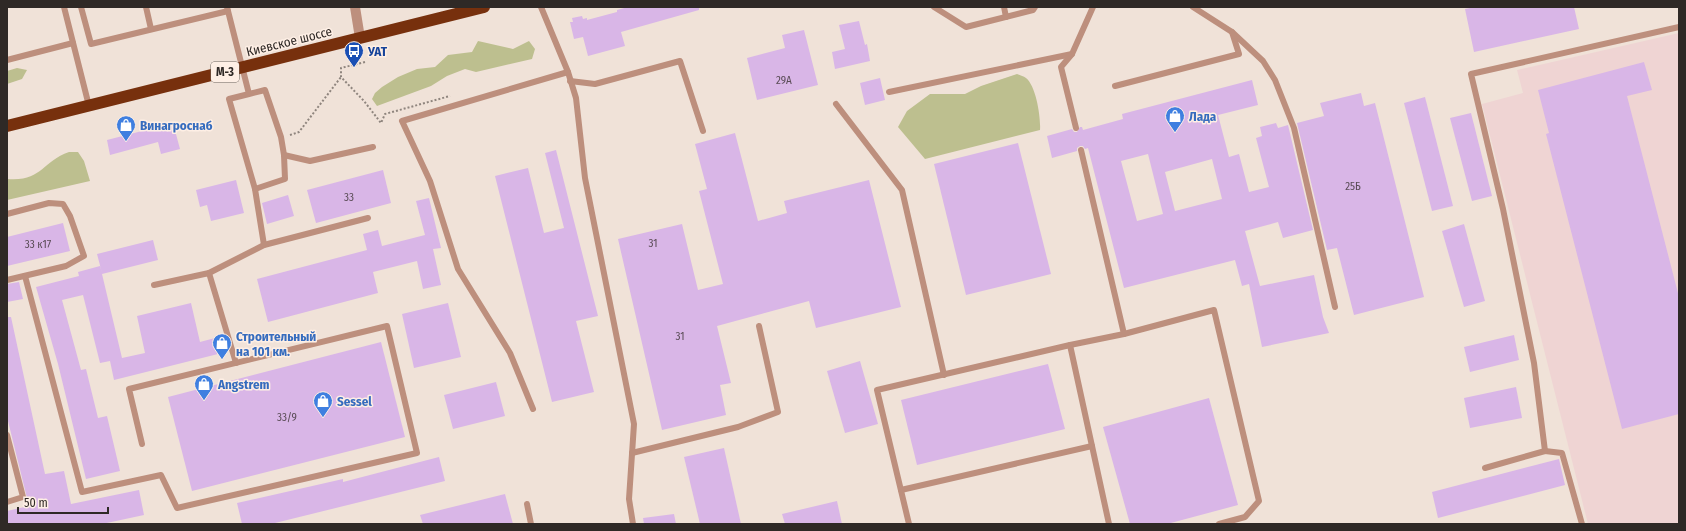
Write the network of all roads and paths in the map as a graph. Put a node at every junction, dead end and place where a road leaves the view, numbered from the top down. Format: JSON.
{"nodes":[{"id":1,"x":64,"y":7,"type":"edge"},
{"id":2,"x":82,"y":7,"type":"edge"},
{"id":3,"x":146,"y":7,"type":"edge"},
{"id":4,"x":355,"y":7,"type":"edge"},
{"id":5,"x":484,"y":7,"type":"edge"},
{"id":6,"x":541,"y":7,"type":"edge"},
{"id":7,"x":934,"y":7,"type":"edge"},
{"id":8,"x":1004,"y":7,"type":"edge"},
{"id":9,"x":1035,"y":7,"type":"edge"},
{"id":10,"x":1093,"y":7,"type":"edge"},
{"id":11,"x":1193,"y":7,"type":"edge"},
{"id":12,"x":228,"y":9,"type":"edge"},
{"id":13,"x":1006,"y":17,"type":"junction"},
{"id":14,"x":1679,"y":27,"type":"edge"},
{"id":15,"x":151,"y":29,"type":"junction"},
{"id":16,"x":1232,"y":32,"type":"junction"},
{"id":17,"x":360,"y":38,"type":"junction"},
{"id":18,"x":73,"y":43,"type":"junction"},
{"id":19,"x":1072,"y":54,"type":"junction"},
{"id":20,"x":7,"y":60,"type":"edge"},
{"id":21,"x":365,"y":62,"type":"dead end"},
{"id":22,"x":243,"y":67,"type":"junction"},
{"id":23,"x":568,"y":72,"type":"junction"},
{"id":24,"x":341,"y":77,"type":"junction"},
{"id":25,"x":570,"y":81,"type":"junction"},
{"id":26,"x":1115,"y":86,"type":"dead end"},
{"id":27,"x":889,"y":92,"type":"dead end"},
{"id":28,"x":250,"y":94,"type":"junction"},
{"id":29,"x":452,"y":96,"type":"dead end"},
{"id":30,"x":836,"y":104,"type":"dead end"},
{"id":31,"x":89,"y":106,"type":"junction"},
{"id":32,"x":7,"y":126,"type":"edge"},
{"id":33,"x":1076,"y":128,"type":"dead end"},
{"id":34,"x":704,"y":131,"type":"dead end"},
{"id":35,"x":281,"y":138,"type":"junction"},
{"id":36,"x":373,"y":148,"type":"dead end"},
{"id":37,"x":1081,"y":150,"type":"dead end"},
{"id":38,"x":284,"y":155,"type":"junction"},
{"id":39,"x":255,"y":189,"type":"junction"},
{"id":40,"x":7,"y":214,"type":"edge"},
{"id":41,"x":368,"y":218,"type":"dead end"},
{"id":42,"x":264,"y":245,"type":"junction"},
{"id":43,"x":209,"y":273,"type":"junction"},
{"id":44,"x":25,"y":276,"type":"junction"},
{"id":45,"x":7,"y":280,"type":"edge"},
{"id":46,"x":154,"y":285,"type":"dead end"},
{"id":47,"x":1335,"y":308,"type":"dead end"},
{"id":48,"x":759,"y":326,"type":"dead end"},
{"id":49,"x":1124,"y":334,"type":"junction"},
{"id":50,"x":1070,"y":346,"type":"junction"},
{"id":51,"x":236,"y":363,"type":"junction"},
{"id":52,"x":944,"y":375,"type":"junction"},
{"id":53,"x":533,"y":409,"type":"dead end"},
{"id":54,"x":7,"y":435,"type":"edge"},
{"id":55,"x":142,"y":444,"type":"dead end"},
{"id":56,"x":1092,"y":446,"type":"junction"},
{"id":57,"x":1545,"y":451,"type":"junction"},
{"id":58,"x":632,"y":453,"type":"junction"},
{"id":59,"x":1485,"y":468,"type":"dead end"},
{"id":60,"x":901,"y":490,"type":"junction"},
{"id":61,"x":7,"y":502,"type":"edge"},
{"id":62,"x":527,"y":504,"type":"dead end"},
{"id":63,"x":532,"y":524,"type":"edge"},
{"id":64,"x":634,"y":524,"type":"edge"},
{"id":65,"x":909,"y":524,"type":"edge"},
{"id":66,"x":1109,"y":524,"type":"edge"},
{"id":67,"x":1219,"y":524,"type":"edge"},
{"id":68,"x":1582,"y":524,"type":"edge"}],
"edges":[{"from":1,"to":18,"type":"lane"},
{"from":2,"to":15,"type":"lane"},
{"from":3,"to":15,"type":"lane"},
{"from":4,"to":17,"type":"street"},
{"from":5,"to":17,"type":"highway","name":"Киевское шоссе","number":"М-3"},
{"from":6,"to":23,"type":"lane"},
{"from":7,"to":13,"type":"lane"},
{"from":8,"to":13,"type":"lane"},
{"from":9,"to":13,"type":"lane"},
{"from":10,"to":19,"type":"lane"},
{"from":11,"to":16,"type":"lane"},
{"from":12,"to":15,"type":"lane"},
{"from":12,"to":22,"type":"lane"},
{"from":14,"to":57,"type":"lane"},
{"from":16,"to":26,"type":"lane"},
{"from":16,"to":47,"type":"lane"},
{"from":17,"to":22,"type":"highway","name":"Киевское шоссе","number":"М-3"},
{"from":18,"to":20,"type":"lane"},
{"from":18,"to":31,"type":"lane"},
{"from":19,"to":27,"type":"lane"},
{"from":19,"to":33,"type":"lane"},
{"from":21,"to":24,"type":"path"},
{"from":22,"to":28,"type":"lane"},
{"from":22,"to":31,"type":"highway","name":"Киевское шоссе","number":"М-3"},
{"from":23,"to":25,"type":"lane"},
{"from":23,"to":53,"type":"lane"},
{"from":24,"to":29,"type":"path"},
{"from":24,"to":35,"type":"path"},
{"from":25,"to":34,"type":"lane"},
{"from":25,"to":58,"type":"lane"},
{"from":28,"to":35,"type":"lane"},
{"from":28,"to":39,"type":"lane"},
{"from":30,"to":52,"type":"lane"},
{"from":31,"to":32,"type":"highway","name":"Киевское шоссе","number":"М-3"},
{"from":35,"to":38,"type":"lane"},
{"from":36,"to":38,"type":"lane"},
{"from":37,"to":49,"type":"lane"},
{"from":38,"to":39,"type":"lane"},
{"from":39,"to":42,"type":"lane"},
{"from":40,"to":44,"type":"lane"},
{"from":41,"to":42,"type":"lane"},
{"from":42,"to":43,"type":"lane"},
{"from":43,"to":46,"type":"lane"},
{"from":43,"to":51,"type":"lane"},
{"from":44,"to":45,"type":"lane"},
{"from":44,"to":51,"type":"lane"},
{"from":48,"to":58,"type":"lane"},
{"from":49,"to":50,"type":"lane"},
{"from":49,"to":67,"type":"lane"},
{"from":50,"to":52,"type":"lane"},
{"from":50,"to":56,"type":"lane"},
{"from":51,"to":55,"type":"lane"},
{"from":52,"to":60,"type":"lane"},
{"from":54,"to":61,"type":"lane"},
{"from":56,"to":60,"type":"lane"},
{"from":56,"to":66,"type":"lane"},
{"from":57,"to":59,"type":"lane"},
{"from":57,"to":68,"type":"lane"},
{"from":58,"to":64,"type":"lane"},
{"from":60,"to":65,"type":"lane"},
{"from":62,"to":63,"type":"lane"}]}
